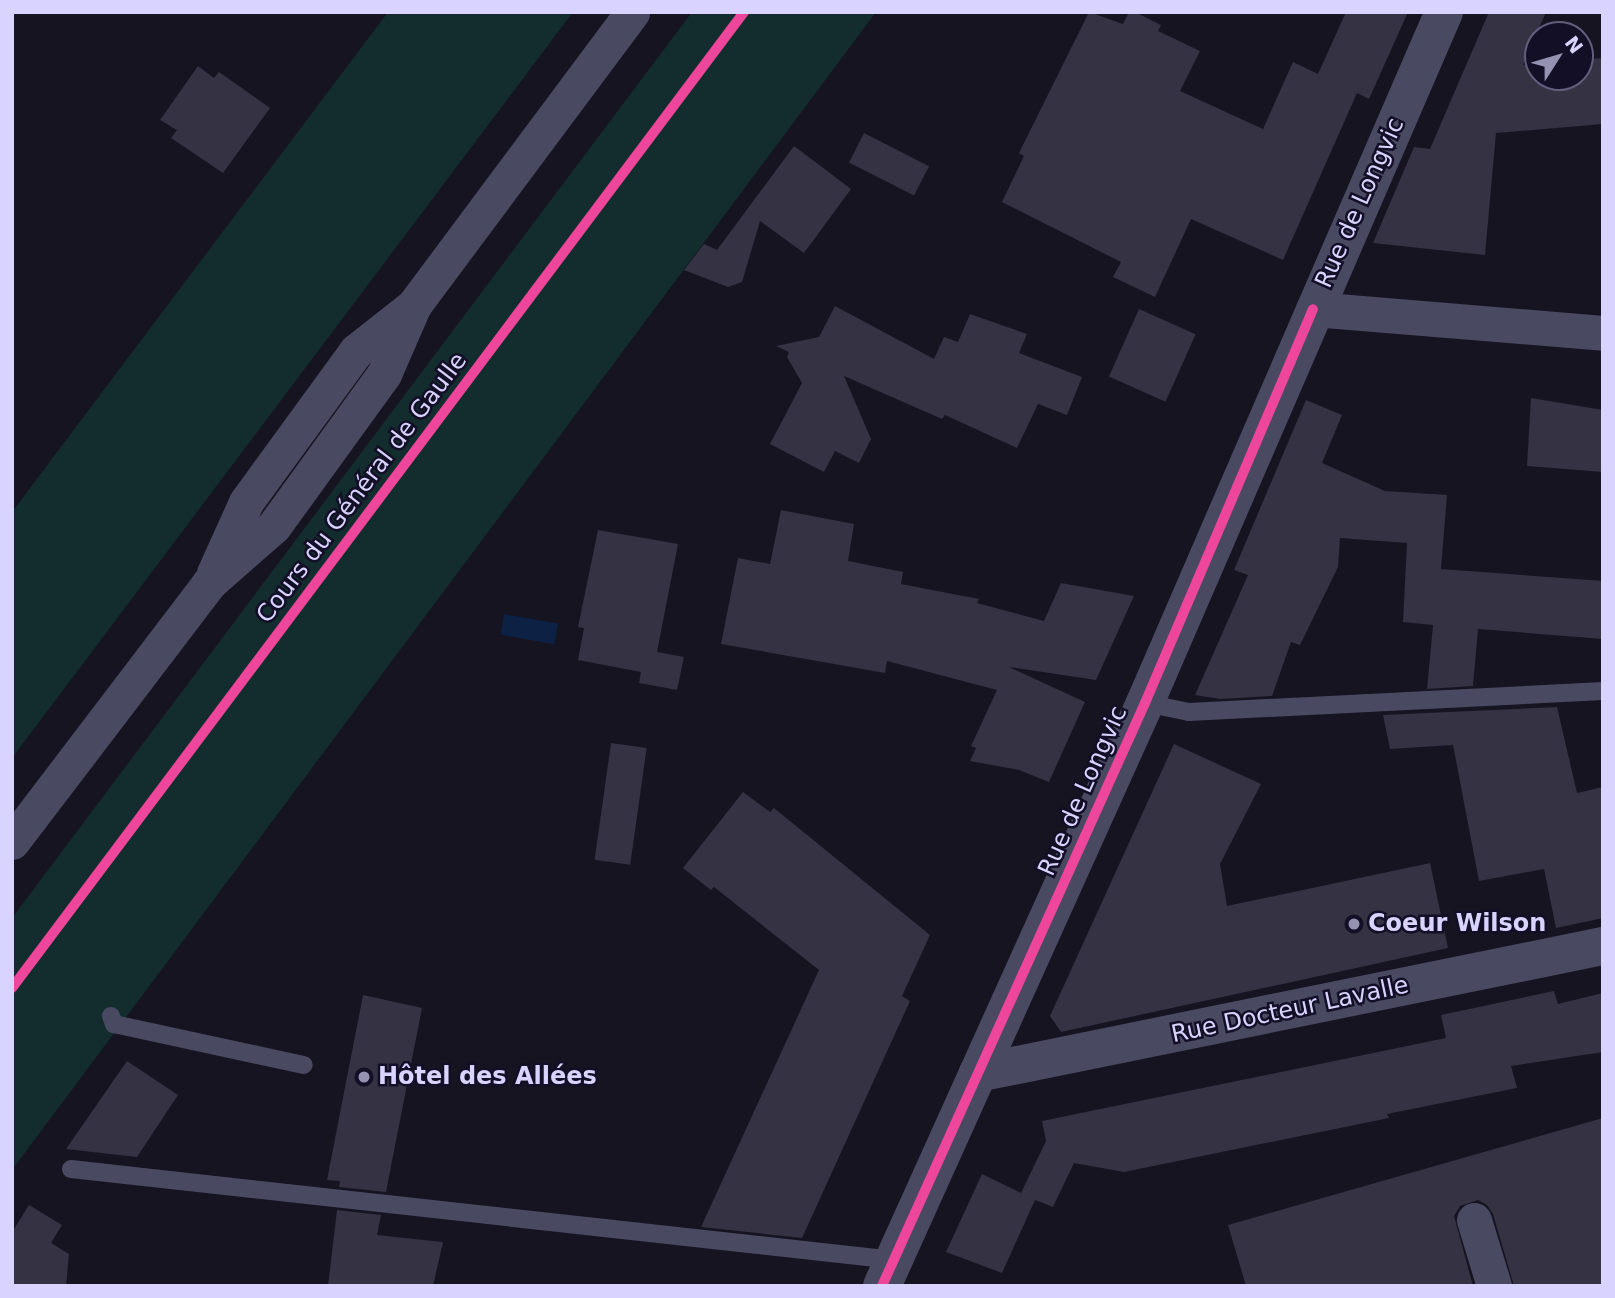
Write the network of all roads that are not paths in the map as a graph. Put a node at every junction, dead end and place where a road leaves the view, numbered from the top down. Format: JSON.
{"nodes":[{"id":1,"x":632,"y":12,"type":"edge"},
{"id":2,"x":1444,"y":12,"type":"edge"},
{"id":3,"x":1313,"y":309,"type":"junction"},
{"id":4,"x":1603,"y":333,"type":"edge"},
{"id":5,"x":1603,"y":691,"type":"edge"},
{"id":6,"x":1145,"y":703,"type":"junction"},
{"id":7,"x":12,"y":842,"type":"edge"},
{"id":8,"x":1603,"y":946,"type":"edge"},
{"id":9,"x":111,"y":1016,"type":"dead end"},
{"id":10,"x":304,"y":1065,"type":"dead end"},
{"id":11,"x":978,"y":1073,"type":"junction"},
{"id":12,"x":71,"y":1169,"type":"dead end"},
{"id":13,"x":1474,"y":1220,"type":"dead end"},
{"id":14,"x":888,"y":1273,"type":"edge"},
{"id":15,"x":1494,"y":1286,"type":"edge"}],
"edges":[{"from":1,"to":7,"type":"street"},
{"from":2,"to":3,"type":"street","name":"Rue de Longvic"},
{"from":3,"to":4,"type":"street"},
{"from":3,"to":6,"type":"street","name":"Rue de Longvic"},
{"from":5,"to":6,"type":"lane","name":"Rue de Longvic"},
{"from":6,"to":11,"type":"street","name":"Rue de Longvic"},
{"from":8,"to":11,"type":"street","name":"Rue Docteur Lavalle"},
{"from":9,"to":10,"type":"lane"},
{"from":11,"to":14,"type":"street","name":"Rue de Longvic"},
{"from":12,"to":14,"type":"lane"},
{"from":13,"to":15,"type":"street"}]}
